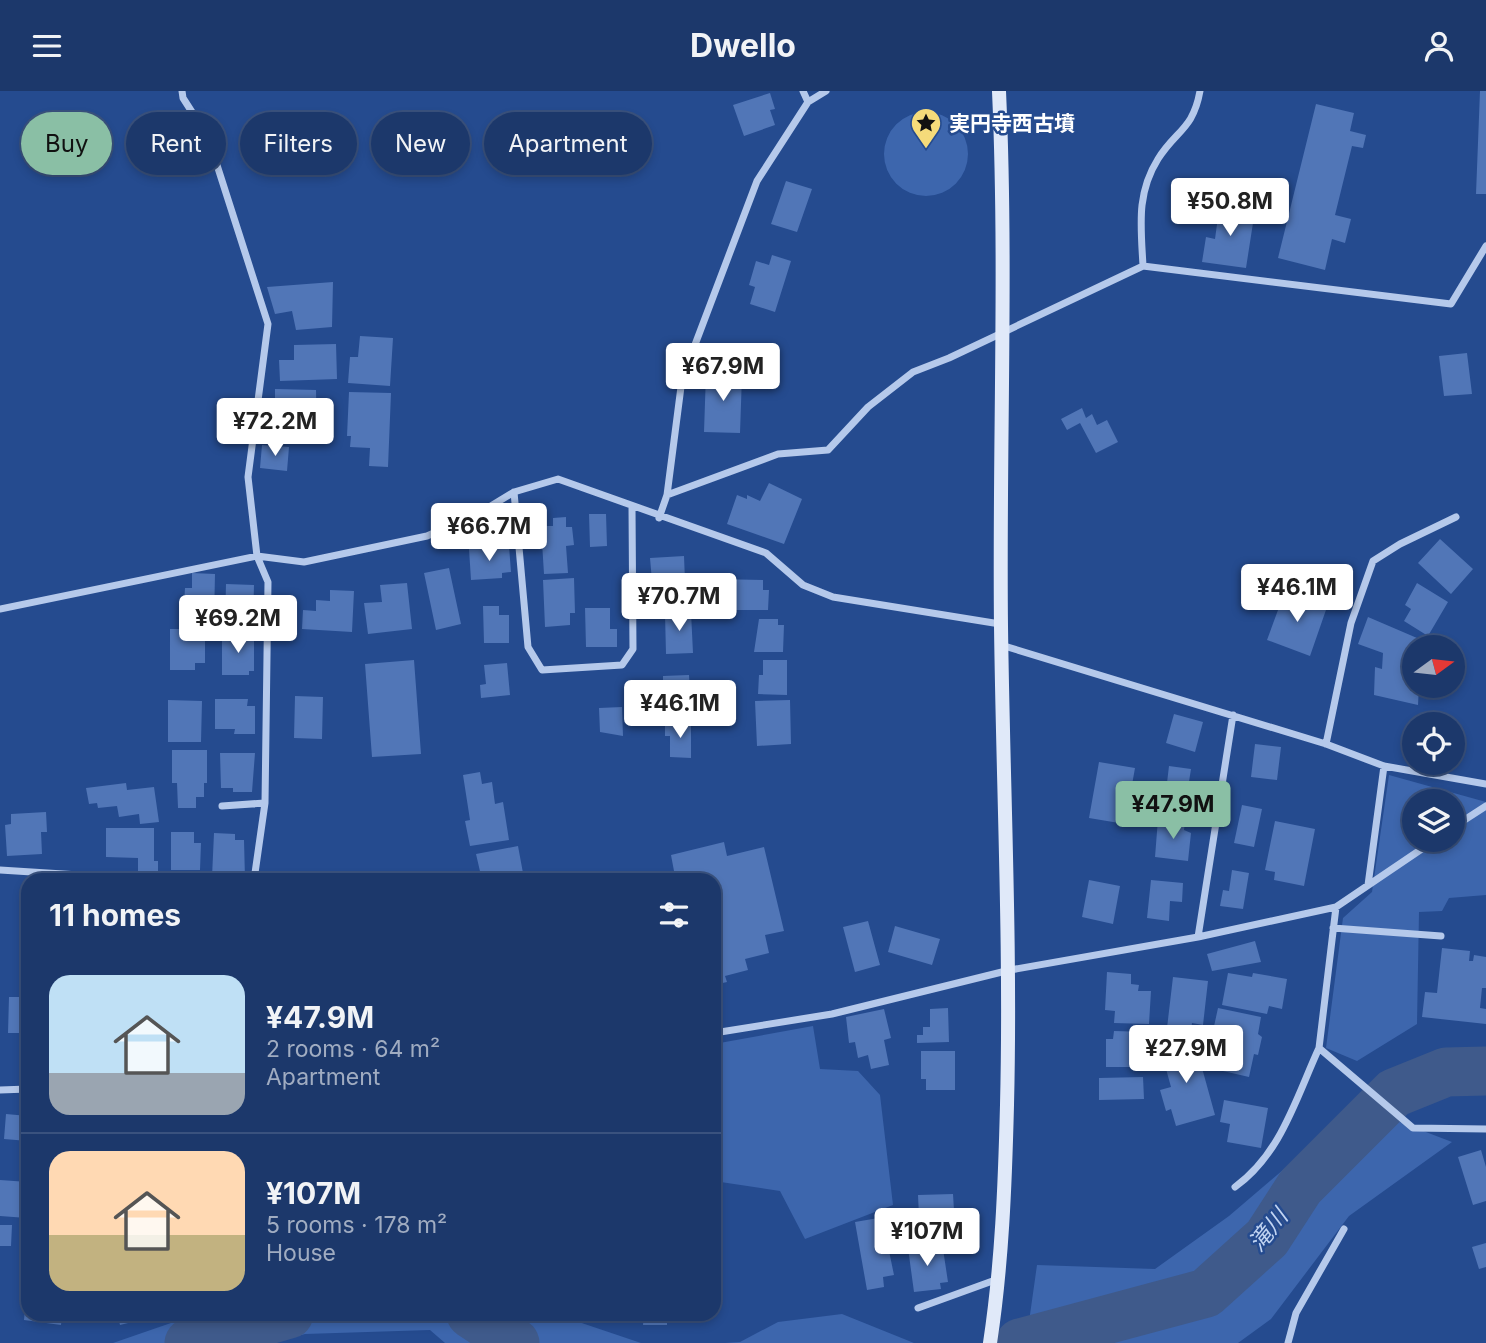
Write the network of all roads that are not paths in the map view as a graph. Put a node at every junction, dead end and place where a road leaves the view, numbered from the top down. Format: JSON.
{"nodes":[{"id":1,"x":182,"y":91,"type":"edge"},
{"id":2,"x":803,"y":91,"type":"edge"},
{"id":3,"x":826,"y":91,"type":"edge"},
{"id":4,"x":999,"y":91,"type":"edge"},
{"id":5,"x":1200,"y":91,"type":"edge"},
{"id":6,"x":808,"y":102,"type":"junction"},
{"id":7,"x":1486,"y":246,"type":"edge"},
{"id":8,"x":1143,"y":266,"type":"junction"},
{"id":9,"x":1003,"y":333,"type":"junction"},
{"id":10,"x":514,"y":492,"type":"junction"},
{"id":11,"x":667,"y":495,"type":"junction"},
{"id":12,"x":632,"y":507,"type":"junction"},
{"id":13,"x":1456,"y":517,"type":"dead end"},
{"id":14,"x":659,"y":518,"type":"junction"},
{"id":15,"x":257,"y":557,"type":"junction"},
{"id":16,"x":0,"y":609,"type":"edge"},
{"id":17,"x":1001,"y":624,"type":"junction"},
{"id":18,"x":1002,"y":645,"type":"junction"},
{"id":19,"x":1233,"y":715,"type":"junction"},
{"id":20,"x":1326,"y":744,"type":"junction"},
{"id":21,"x":1384,"y":766,"type":"junction"},
{"id":22,"x":1486,"y":785,"type":"edge"},
{"id":23,"x":265,"y":803,"type":"junction"},
{"id":24,"x":222,"y":806,"type":"dead end"},
{"id":25,"x":1486,"y":806,"type":"edge"},
{"id":26,"x":1465,"y":820,"type":"edge"},
{"id":27,"x":1417,"y":852,"type":"edge"},
{"id":28,"x":0,"y":870,"type":"edge"},
{"id":29,"x":48,"y":873,"type":"edge"},
{"id":30,"x":255,"y":873,"type":"edge"},
{"id":31,"x":1368,"y":885,"type":"junction"},
{"id":32,"x":1336,"y":907,"type":"junction"},
{"id":33,"x":1333,"y":928,"type":"junction"},
{"id":34,"x":1441,"y":936,"type":"dead end"},
{"id":35,"x":1198,"y":937,"type":"junction"},
{"id":36,"x":1010,"y":970,"type":"junction"},
{"id":37,"x":721,"y":1032,"type":"edge"},
{"id":38,"x":1319,"y":1048,"type":"junction"},
{"id":39,"x":21,"y":1089,"type":"edge"},
{"id":40,"x":0,"y":1090,"type":"edge"},
{"id":41,"x":1486,"y":1129,"type":"edge"},
{"id":42,"x":1235,"y":1187,"type":"dead end"},
{"id":43,"x":1344,"y":1229,"type":"dead end"},
{"id":44,"x":998,"y":1278,"type":"junction"},
{"id":45,"x":918,"y":1308,"type":"dead end"},
{"id":46,"x":990,"y":1343,"type":"edge"},
{"id":47,"x":1288,"y":1343,"type":"edge"}],
"edges":[{"from":1,"to":15,"type":"street"},
{"from":2,"to":6,"type":"street"},
{"from":3,"to":6,"type":"street"},
{"from":4,"to":9,"type":"street"},
{"from":5,"to":8,"type":"street"},
{"from":6,"to":11,"type":"street"},
{"from":7,"to":8,"type":"street"},
{"from":8,"to":9,"type":"street"},
{"from":9,"to":11,"type":"street"},
{"from":9,"to":17,"type":"street"},
{"from":10,"to":12,"type":"street"},
{"from":10,"to":12,"type":"street"},
{"from":10,"to":15,"type":"street"},
{"from":11,"to":14,"type":"street"},
{"from":12,"to":14,"type":"street"},
{"from":13,"to":20,"type":"street"},
{"from":14,"to":17,"type":"street"},
{"from":15,"to":16,"type":"street"},
{"from":15,"to":23,"type":"street"},
{"from":17,"to":18,"type":"street"},
{"from":18,"to":19,"type":"street"},
{"from":18,"to":36,"type":"street"},
{"from":19,"to":20,"type":"street"},
{"from":19,"to":35,"type":"street"},
{"from":20,"to":21,"type":"street"},
{"from":21,"to":22,"type":"street"},
{"from":21,"to":31,"type":"street"},
{"from":23,"to":24,"type":"street"},
{"from":23,"to":30,"type":"street"},
{"from":25,"to":26,"type":"street"},
{"from":27,"to":31,"type":"street"},
{"from":28,"to":29,"type":"street"},
{"from":31,"to":32,"type":"street"},
{"from":32,"to":33,"type":"street"},
{"from":32,"to":35,"type":"street"},
{"from":33,"to":34,"type":"street"},
{"from":33,"to":38,"type":"street"},
{"from":35,"to":36,"type":"street"},
{"from":36,"to":37,"type":"street"},
{"from":36,"to":44,"type":"street"},
{"from":38,"to":41,"type":"street"},
{"from":38,"to":42,"type":"street"},
{"from":39,"to":40,"type":"street"},
{"from":43,"to":47,"type":"street"},
{"from":44,"to":45,"type":"street"},
{"from":44,"to":46,"type":"street"}]}
